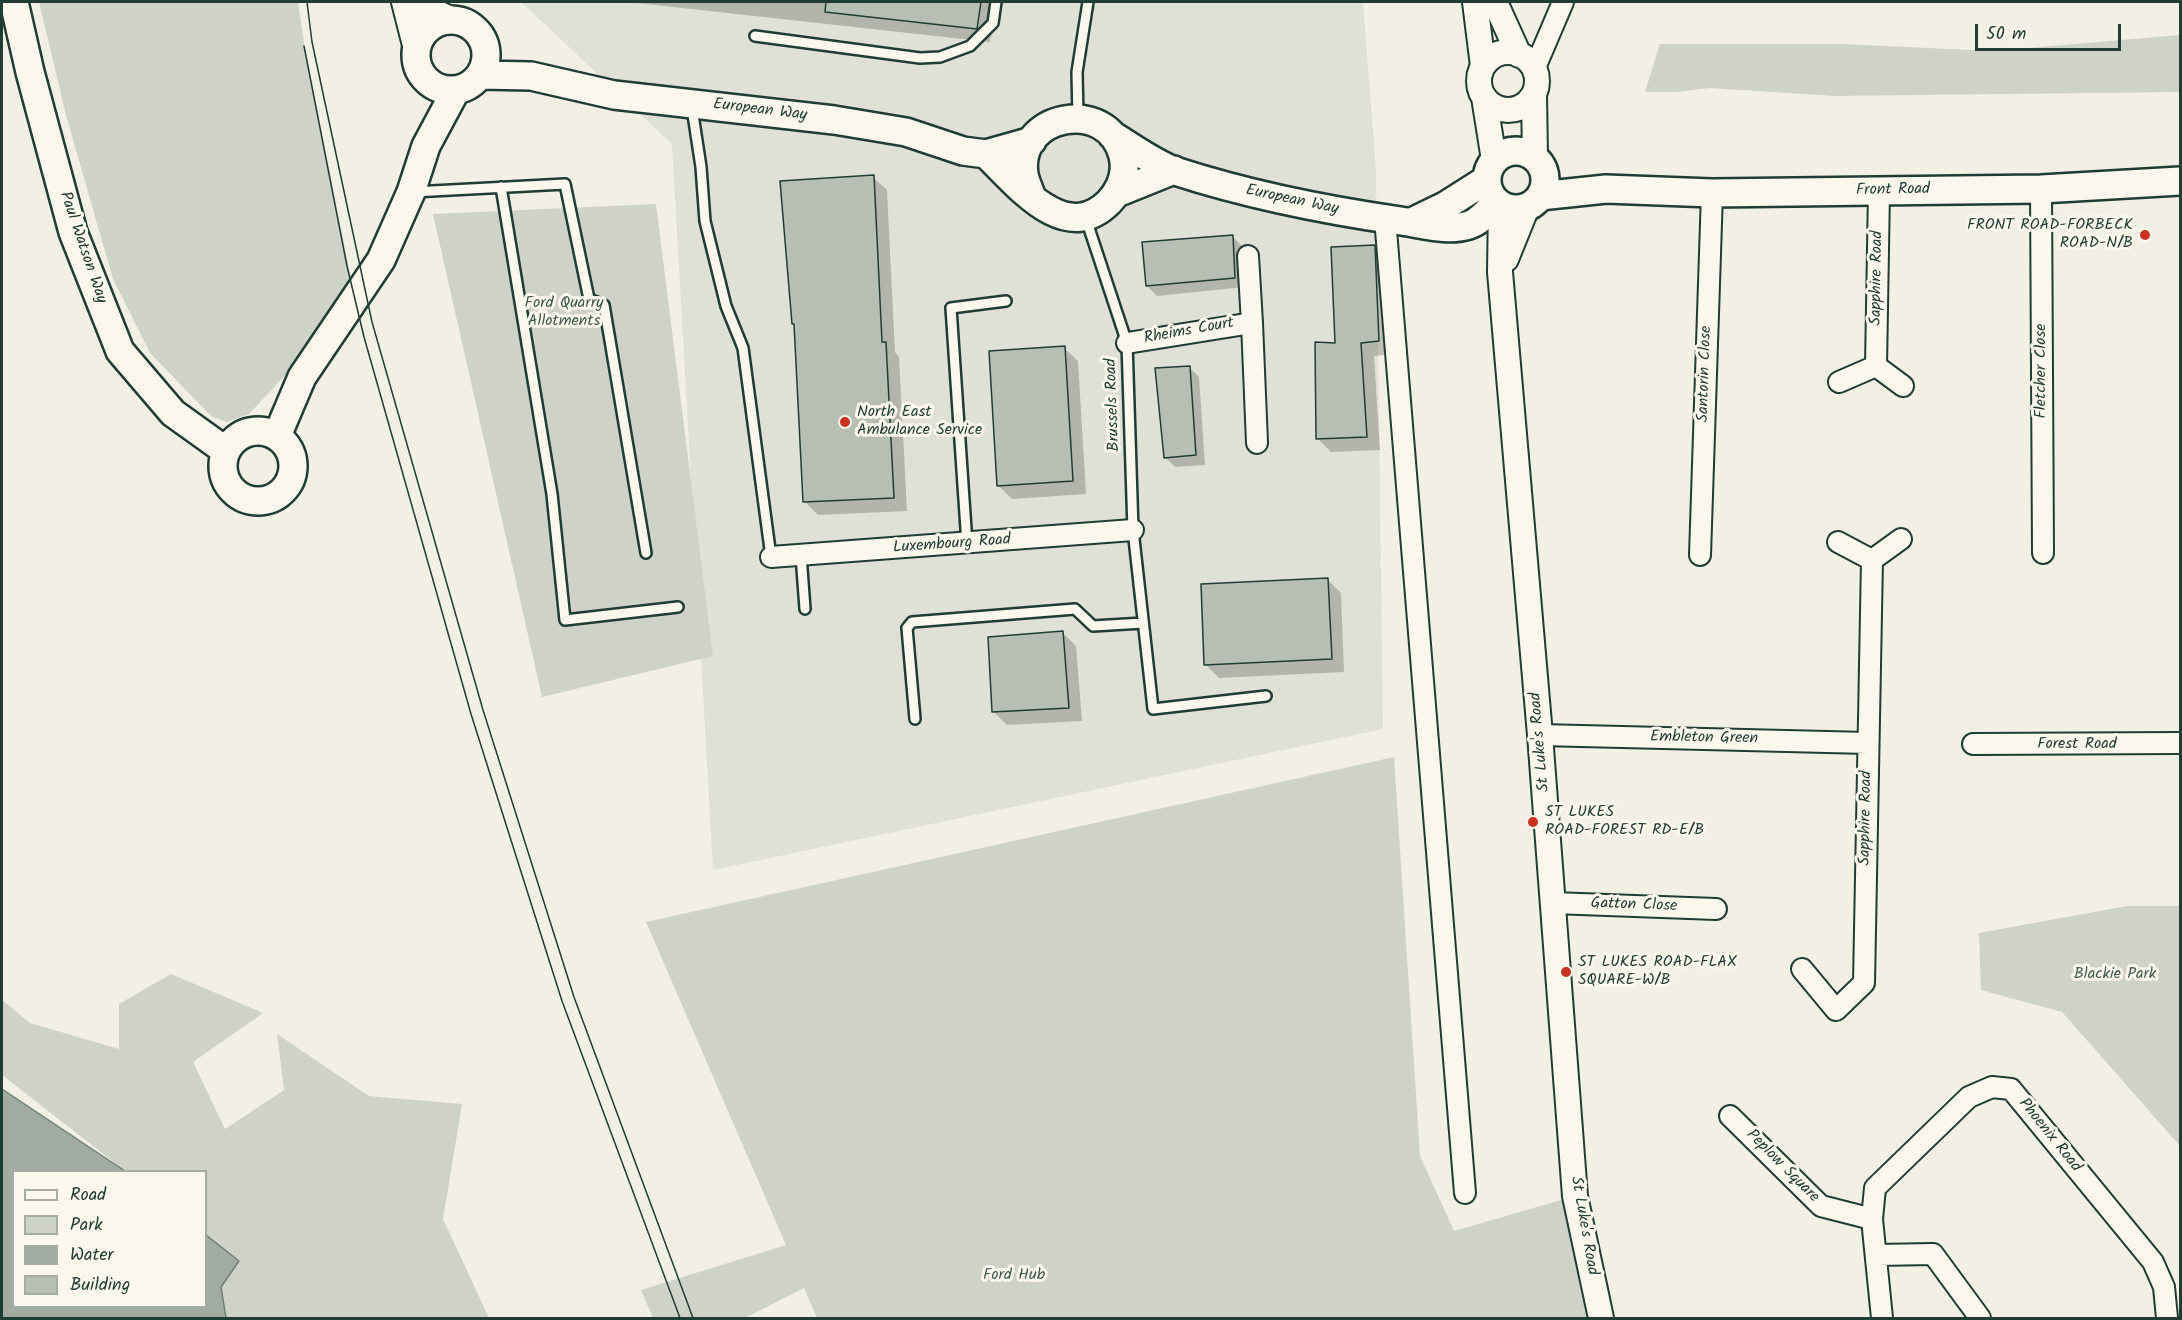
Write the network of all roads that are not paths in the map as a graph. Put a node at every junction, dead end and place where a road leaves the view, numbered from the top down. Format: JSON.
{"nodes":[{"id":1,"x":14,"y":2,"type":"edge"},
{"id":2,"x":404,"y":2,"type":"edge"},
{"id":3,"x":420,"y":2,"type":"edge"},
{"id":4,"x":996,"y":2,"type":"edge"},
{"id":5,"x":1088,"y":2,"type":"edge"},
{"id":6,"x":1475,"y":2,"type":"edge"},
{"id":7,"x":1495,"y":2,"type":"edge"},
{"id":8,"x":1563,"y":2,"type":"edge"},
{"id":9,"x":453,"y":20,"type":"junction"},
{"id":10,"x":755,"y":36,"type":"dead end"},
{"id":11,"x":416,"y":49,"type":"junction"},
{"id":12,"x":1527,"y":62,"type":"junction"},
{"id":13,"x":483,"y":63,"type":"junction"},
{"id":14,"x":1484,"y":66,"type":"junction"},
{"id":15,"x":443,"y":87,"type":"junction"},
{"id":16,"x":1534,"y":94,"type":"junction"},
{"id":17,"x":1484,"y":97,"type":"junction"},
{"id":18,"x":691,"y":102,"type":"junction"},
{"id":19,"x":1078,"y":117,"type":"junction"},
{"id":20,"x":1112,"y":135,"type":"junction"},
{"id":21,"x":1032,"y":141,"type":"junction"},
{"id":22,"x":986,"y":154,"type":"junction"},
{"id":23,"x":1537,"y":160,"type":"junction"},
{"id":24,"x":1174,"y":170,"type":"junction"},
{"id":25,"x":2181,"y":181,"type":"edge"},
{"id":26,"x":501,"y":187,"type":"junction"},
{"id":27,"x":1606,"y":189,"type":"junction"},
{"id":28,"x":2041,"y":189,"type":"junction"},
{"id":29,"x":1879,"y":191,"type":"junction"},
{"id":30,"x":411,"y":192,"type":"junction"},
{"id":31,"x":1507,"y":192,"type":"junction"},
{"id":32,"x":1117,"y":193,"type":"junction"},
{"id":33,"x":1712,"y":193,"type":"junction"},
{"id":34,"x":1031,"y":195,"type":"junction"},
{"id":35,"x":1085,"y":217,"type":"junction"},
{"id":36,"x":1385,"y":218,"type":"junction"},
{"id":37,"x":1248,"y":256,"type":"dead end"},
{"id":38,"x":1006,"y":301,"type":"dead end"},
{"id":39,"x":1252,"y":323,"type":"junction"},
{"id":40,"x":1127,"y":343,"type":"junction"},
{"id":41,"x":1876,"y":366,"type":"junction"},
{"id":42,"x":1839,"y":382,"type":"dead end"},
{"id":43,"x":1904,"y":386,"type":"dead end"},
{"id":44,"x":277,"y":436,"type":"junction"},
{"id":45,"x":1257,"y":443,"type":"dead end"},
{"id":46,"x":226,"y":451,"type":"junction"},
{"id":47,"x":1133,"y":530,"type":"junction"},
{"id":48,"x":1901,"y":539,"type":"dead end"},
{"id":49,"x":1838,"y":542,"type":"dead end"},
{"id":50,"x":967,"y":544,"type":"junction"},
{"id":51,"x":646,"y":553,"type":"dead end"},
{"id":52,"x":2043,"y":553,"type":"dead end"},
{"id":53,"x":801,"y":555,"type":"junction"},
{"id":54,"x":1700,"y":555,"type":"dead end"},
{"id":55,"x":771,"y":557,"type":"joint"},
{"id":56,"x":1872,"y":560,"type":"junction"},
{"id":57,"x":678,"y":606,"type":"dead end"},
{"id":58,"x":805,"y":609,"type":"dead end"},
{"id":59,"x":1143,"y":623,"type":"junction"},
{"id":60,"x":1266,"y":696,"type":"dead end"},
{"id":61,"x":915,"y":719,"type":"dead end"},
{"id":62,"x":1540,"y":735,"type":"junction"},
{"id":63,"x":1868,"y":743,"type":"junction"},
{"id":64,"x":2181,"y":743,"type":"edge"},
{"id":65,"x":1973,"y":744,"type":"dead end"},
{"id":66,"x":1553,"y":903,"type":"junction"},
{"id":67,"x":1716,"y":909,"type":"dead end"},
{"id":68,"x":1802,"y":969,"type":"dead end"},
{"id":69,"x":1730,"y":1116,"type":"dead end"},
{"id":70,"x":1465,"y":1193,"type":"dead end"},
{"id":71,"x":1872,"y":1219,"type":"junction"},
{"id":72,"x":1876,"y":1256,"type":"junction"},
{"id":73,"x":1601,"y":1318,"type":"edge"},
{"id":74,"x":1881,"y":1318,"type":"edge"},
{"id":75,"x":1980,"y":1318,"type":"edge"},
{"id":76,"x":2167,"y":1318,"type":"edge"}],
"edges":[{"from":1,"to":46,"type":"main road","name":"Paul Watson Way"},
{"from":2,"to":11,"type":"street"},
{"from":3,"to":9,"type":"street"},
{"from":4,"to":10,"type":"lane"},
{"from":5,"to":19,"type":"lane"},
{"from":6,"to":14,"type":"street"},
{"from":7,"to":12,"type":"street"},
{"from":8,"to":12,"type":"street"},
{"from":9,"to":11,"type":"main road"},
{"from":9,"to":13,"type":"main road"},
{"from":11,"to":15,"type":"main road"},
{"from":12,"to":14,"type":"street"},
{"from":12,"to":16,"type":"street"},
{"from":13,"to":15,"type":"main road"},
{"from":13,"to":18,"type":"main road","name":"European Way"},
{"from":14,"to":17,"type":"street"},
{"from":15,"to":30,"type":"main road"},
{"from":16,"to":17,"type":"street"},
{"from":16,"to":23,"type":"street"},
{"from":17,"to":31,"type":"street"},
{"from":18,"to":22,"type":"main road","name":"European Way"},
{"from":18,"to":55,"type":"lane"},
{"from":19,"to":20,"type":"main road"},
{"from":19,"to":21,"type":"main road"},
{"from":20,"to":24,"type":"main road","name":"European Way"},
{"from":20,"to":32,"type":"main road"},
{"from":21,"to":22,"type":"main road"},
{"from":21,"to":34,"type":"main road"},
{"from":22,"to":34,"type":"main road"},
{"from":23,"to":27,"type":"main road"},
{"from":23,"to":31,"type":"main road"},
{"from":23,"to":31,"type":"main road"},
{"from":24,"to":32,"type":"main road"},
{"from":24,"to":36,"type":"main road","name":"European Way"},
{"from":25,"to":28,"type":"main road","name":"Front Road"},
{"from":26,"to":30,"type":"lane"},
{"from":26,"to":51,"type":"lane"},
{"from":26,"to":57,"type":"lane"},
{"from":27,"to":31,"type":"main road"},
{"from":27,"to":33,"type":"main road","name":"Front Road"},
{"from":28,"to":29,"type":"main road","name":"Front Road"},
{"from":28,"to":52,"type":"street","name":"Fletcher Close"},
{"from":29,"to":33,"type":"main road","name":"Front Road"},
{"from":29,"to":41,"type":"street","name":"Sapphire Road"},
{"from":30,"to":44,"type":"main road"},
{"from":31,"to":36,"type":"main road","name":"European Way"},
{"from":31,"to":62,"type":"street","name":"St Luke's Road"},
{"from":32,"to":35,"type":"main road"},
{"from":33,"to":54,"type":"street","name":"Santorin Close"},
{"from":34,"to":35,"type":"main road"},
{"from":35,"to":40,"type":"lane","name":"Brussels Road"},
{"from":36,"to":70,"type":"street"},
{"from":37,"to":39,"type":"street","name":"Rheims Court"},
{"from":38,"to":50,"type":"lane"},
{"from":39,"to":40,"type":"street","name":"Rheims Court"},
{"from":39,"to":45,"type":"street","name":"Rheims Court"},
{"from":40,"to":47,"type":"lane","name":"Brussels Road"},
{"from":41,"to":42,"type":"street"},
{"from":41,"to":43,"type":"street"},
{"from":44,"to":46,"type":"main road"},
{"from":44,"to":46,"type":"main road"},
{"from":47,"to":50,"type":"street","name":"Luxembourg Road"},
{"from":47,"to":59,"type":"lane","name":"Brussels Road"},
{"from":48,"to":56,"type":"street"},
{"from":49,"to":56,"type":"street"},
{"from":50,"to":53,"type":"street","name":"Luxembourg Road"},
{"from":53,"to":55,"type":"street","name":"Luxembourg Road"},
{"from":53,"to":58,"type":"lane"},
{"from":56,"to":63,"type":"street","name":"Sapphire Road"},
{"from":59,"to":60,"type":"lane","name":"Brussels Road"},
{"from":59,"to":61,"type":"lane"},
{"from":62,"to":63,"type":"street","name":"Embleton Green"},
{"from":62,"to":66,"type":"street","name":"St Luke's Road"},
{"from":63,"to":68,"type":"street","name":"Sapphire Road"},
{"from":64,"to":65,"type":"street","name":"Forest Road"},
{"from":66,"to":67,"type":"street","name":"Gatton Close"},
{"from":66,"to":73,"type":"street","name":"St Luke's Road"},
{"from":69,"to":71,"type":"street","name":"Peplow Square"},
{"from":71,"to":72,"type":"street","name":"Phoenix Road"},
{"from":71,"to":76,"type":"street","name":"Phoenix Road"},
{"from":72,"to":74,"type":"street","name":"Phoenix Road"},
{"from":72,"to":75,"type":"street"}]}
